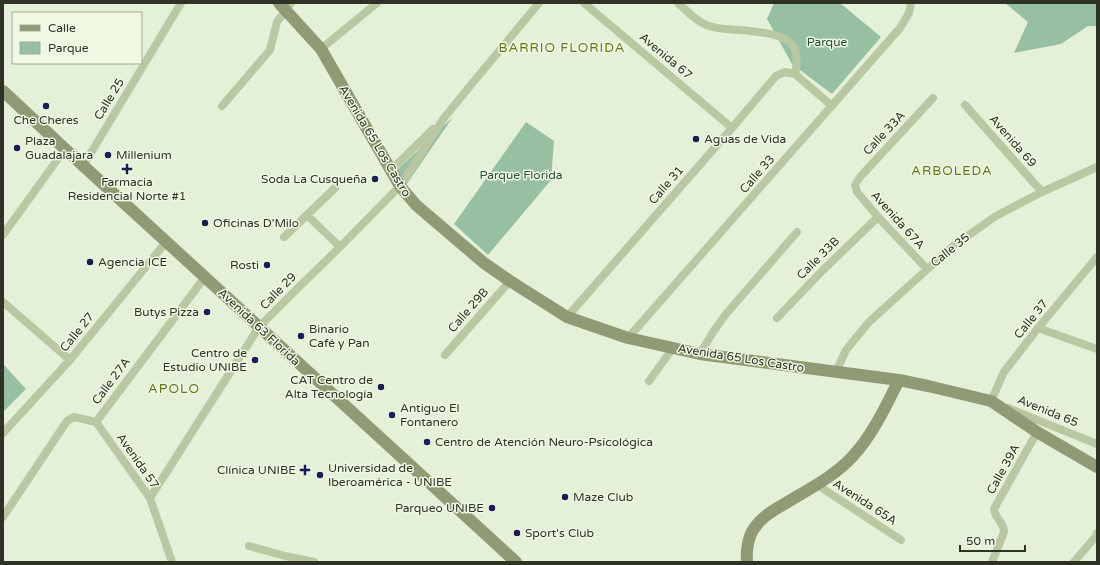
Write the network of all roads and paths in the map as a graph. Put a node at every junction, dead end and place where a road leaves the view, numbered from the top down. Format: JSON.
{"nodes":[{"id":1,"x":181,"y":3,"type":"edge"},
{"id":2,"x":377,"y":3,"type":"edge"},
{"id":3,"x":539,"y":3,"type":"edge"},
{"id":4,"x":584,"y":3,"type":"edge"},
{"id":5,"x":678,"y":3,"type":"edge"},
{"id":6,"x":911,"y":3,"type":"edge"},
{"id":7,"x":285,"y":5,"type":"edge"},
{"id":8,"x":320,"y":50,"type":"junction"},
{"id":9,"x":795,"y":74,"type":"junction"},
{"id":10,"x":3,"y":91,"type":"edge"},
{"id":11,"x":933,"y":98,"type":"dead end"},
{"id":12,"x":965,"y":105,"type":"dead end"},
{"id":13,"x":222,"y":106,"type":"dead end"},
{"id":14,"x":832,"y":106,"type":"junction"},
{"id":15,"x":444,"y":118,"type":"junction"},
{"id":16,"x":732,"y":128,"type":"junction"},
{"id":17,"x":65,"y":149,"type":"junction"},
{"id":18,"x":83,"y":166,"type":"junction"},
{"id":19,"x":1097,"y":166,"type":"edge"},
{"id":20,"x":391,"y":170,"type":"junction"},
{"id":21,"x":855,"y":185,"type":"joint"},
{"id":22,"x":400,"y":186,"type":"junction"},
{"id":23,"x":335,"y":188,"type":"dead end"},
{"id":24,"x":1042,"y":192,"type":"junction"},
{"id":25,"x":307,"y":215,"type":"junction"},
{"id":26,"x":878,"y":217,"type":"junction"},
{"id":27,"x":797,"y":232,"type":"dead end"},
{"id":28,"x":3,"y":235,"type":"edge"},
{"id":29,"x":284,"y":236,"type":"dead end"},
{"id":30,"x":166,"y":242,"type":"junction"},
{"id":31,"x":340,"y":247,"type":"junction"},
{"id":32,"x":1097,"y":257,"type":"edge"},
{"id":33,"x":927,"y":269,"type":"junction"},
{"id":34,"x":205,"y":277,"type":"junction"},
{"id":35,"x":510,"y":281,"type":"junction"},
{"id":36,"x":3,"y":302,"type":"edge"},
{"id":37,"x":568,"y":317,"type":"junction"},
{"id":38,"x":777,"y":318,"type":"dead end"},
{"id":39,"x":259,"y":327,"type":"junction"},
{"id":40,"x":1038,"y":328,"type":"junction"},
{"id":41,"x":628,"y":338,"type":"junction"},
{"id":42,"x":673,"y":348,"type":"junction"},
{"id":43,"x":1097,"y":349,"type":"edge"},
{"id":44,"x":700,"y":354,"type":"junction"},
{"id":45,"x":445,"y":355,"type":"dead end"},
{"id":46,"x":70,"y":360,"type":"junction"},
{"id":47,"x":836,"y":372,"type":"junction"},
{"id":48,"x":898,"y":380,"type":"junction"},
{"id":49,"x":649,"y":381,"type":"dead end"},
{"id":50,"x":991,"y":401,"type":"junction"},
{"id":51,"x":96,"y":422,"type":"junction"},
{"id":52,"x":1037,"y":432,"type":"junction"},
{"id":53,"x":3,"y":433,"type":"edge"},
{"id":54,"x":1097,"y":444,"type":"edge"},
{"id":55,"x":1097,"y":467,"type":"edge"},
{"id":56,"x":816,"y":484,"type":"junction"},
{"id":57,"x":150,"y":498,"type":"junction"},
{"id":58,"x":3,"y":517,"type":"edge"},
{"id":59,"x":1097,"y":533,"type":"edge"},
{"id":60,"x":901,"y":540,"type":"dead end"},
{"id":61,"x":249,"y":546,"type":"dead end"},
{"id":62,"x":284,"y":559,"type":"edge"},
{"id":63,"x":172,"y":562,"type":"edge"},
{"id":64,"x":314,"y":562,"type":"edge"},
{"id":65,"x":516,"y":562,"type":"edge"},
{"id":66,"x":747,"y":562,"type":"edge"},
{"id":67,"x":992,"y":562,"type":"edge"},
{"id":68,"x":1074,"y":562,"type":"edge"}],
"edges":[{"from":1,"to":18,"type":"street","name":"Calle 25"},
{"from":2,"to":8,"type":"street"},
{"from":3,"to":15,"type":"street","name":"Calle 29"},
{"from":4,"to":16,"type":"street","name":"Avenida 67"},
{"from":5,"to":9,"type":"street"},
{"from":6,"to":14,"type":"street","name":"Calle 33"},
{"from":7,"to":8,"type":"main road","name":"Avenida 65 Los Castro"},
{"from":7,"to":13,"type":"street"},
{"from":8,"to":20,"type":"main road","name":"Avenida 65 Los Castro"},
{"from":9,"to":14,"type":"street"},
{"from":9,"to":16,"type":"street","name":"Calle 31"},
{"from":10,"to":17,"type":"main road","name":"Avenida 63 Florida"},
{"from":11,"to":21,"type":"street","name":"Calle 33A"},
{"from":12,"to":24,"type":"street","name":"Avenida 69"},
{"from":14,"to":41,"type":"street","name":"Calle 33"},
{"from":15,"to":20,"type":"street","name":"Calle 29"},
{"from":15,"to":22,"type":"street","name":"Calle 29"},
{"from":16,"to":37,"type":"street","name":"Calle 31"},
{"from":17,"to":18,"type":"main road","name":"Avenida 63 Florida"},
{"from":17,"to":28,"type":"street"},
{"from":18,"to":30,"type":"main road","name":"Avenida 63 Florida"},
{"from":19,"to":24,"type":"street","name":"Calle 35"},
{"from":20,"to":22,"type":"main road","name":"Avenida 65 Los Castro"},
{"from":21,"to":26,"type":"street","name":"Avenida 67A"},
{"from":22,"to":31,"type":"street","name":"Calle 29"},
{"from":22,"to":35,"type":"main road","name":"Avenida 65 Los Castro"},
{"from":23,"to":25,"type":"street"},
{"from":24,"to":33,"type":"street","name":"Calle 35"},
{"from":25,"to":29,"type":"street"},
{"from":25,"to":31,"type":"street"},
{"from":26,"to":33,"type":"street","name":"Avenida 67A"},
{"from":26,"to":38,"type":"street","name":"Calle 33B"},
{"from":27,"to":44,"type":"street"},
{"from":30,"to":34,"type":"main road","name":"Avenida 63 Florida"},
{"from":30,"to":46,"type":"street","name":"Calle 27"},
{"from":31,"to":39,"type":"street","name":"Calle 29"},
{"from":32,"to":40,"type":"street","name":"Calle 37"},
{"from":33,"to":47,"type":"street","name":"Calle 35"},
{"from":34,"to":39,"type":"main road","name":"Avenida 63 Florida"},
{"from":34,"to":51,"type":"street","name":"Calle 27A"},
{"from":35,"to":37,"type":"main road","name":"Avenida 65 Los Castro"},
{"from":35,"to":45,"type":"street","name":"Calle 29B"},
{"from":36,"to":46,"type":"street"},
{"from":37,"to":41,"type":"main road","name":"Avenida 65 Los Castro"},
{"from":39,"to":57,"type":"street","name":"Calle 29"},
{"from":39,"to":65,"type":"main road","name":"Avenida 63 Florida"},
{"from":40,"to":43,"type":"street"},
{"from":40,"to":50,"type":"street","name":"Calle 37"},
{"from":41,"to":42,"type":"main road","name":"Avenida 65 Los Castro"},
{"from":42,"to":44,"type":"main road","name":"Avenida 65 Los Castro"},
{"from":42,"to":49,"type":"street"},
{"from":44,"to":47,"type":"main road","name":"Avenida 65 Los Castro"},
{"from":46,"to":53,"type":"street","name":"Calle 27"},
{"from":47,"to":48,"type":"main road","name":"Avenida 65 Los Castro"},
{"from":48,"to":50,"type":"main road","name":"Avenida 65 Los Castro"},
{"from":48,"to":56,"type":"main road"},
{"from":50,"to":52,"type":"main road"},
{"from":50,"to":54,"type":"street","name":"Avenida 65"},
{"from":51,"to":57,"type":"street","name":"Avenida 57"},
{"from":51,"to":58,"type":"street","name":"Calle 27A"},
{"from":52,"to":55,"type":"main road"},
{"from":52,"to":67,"type":"street","name":"Calle 39A"},
{"from":56,"to":60,"type":"street","name":"Avenida 65A"},
{"from":56,"to":66,"type":"main road"},
{"from":57,"to":63,"type":"street","name":"Avenida 57"},
{"from":59,"to":68,"type":"street"},
{"from":61,"to":62,"type":"street"},
{"from":62,"to":64,"type":"street"}]}
